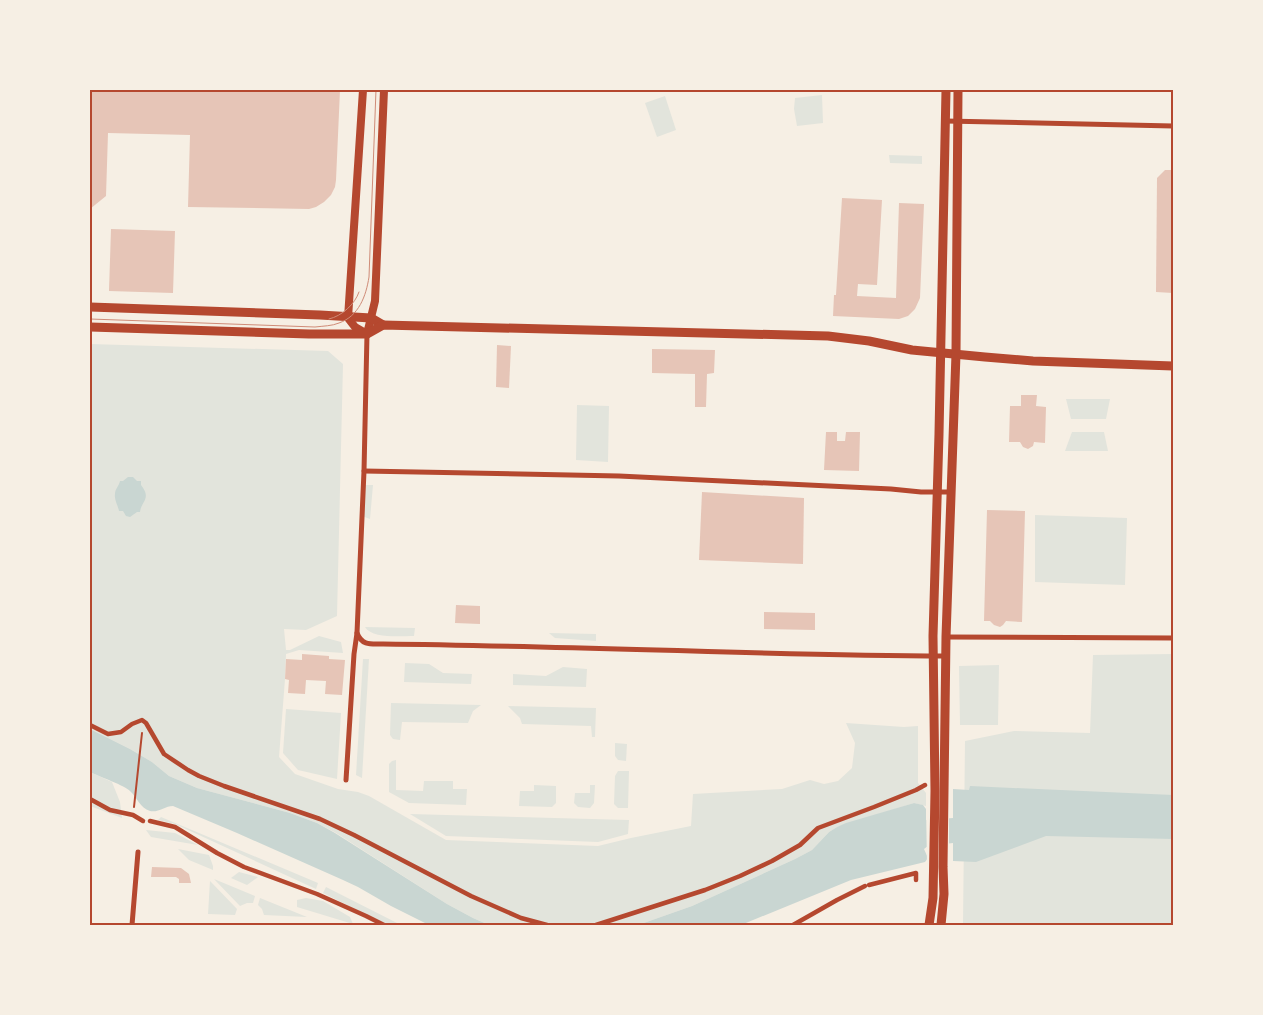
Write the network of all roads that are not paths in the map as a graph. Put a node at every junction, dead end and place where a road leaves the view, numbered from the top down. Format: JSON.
{"nodes":[{"id":1,"x":362,"y":90,"type":"edge"},
{"id":2,"x":384,"y":90,"type":"edge"},
{"id":3,"x":946,"y":90,"type":"edge"},
{"id":4,"x":958,"y":90,"type":"edge"},
{"id":5,"x":945,"y":121,"type":"junction"},
{"id":6,"x":957,"y":121,"type":"junction"},
{"id":7,"x":1173,"y":126,"type":"edge"},
{"id":8,"x":90,"y":307,"type":"edge"},
{"id":9,"x":348,"y":317,"type":"junction"},
{"id":10,"x":372,"y":318,"type":"junction"},
{"id":11,"x":383,"y":325,"type":"junction"},
{"id":12,"x":90,"y":327,"type":"edge"},
{"id":13,"x":367,"y":334,"type":"junction"},
{"id":14,"x":940,"y":352,"type":"junction"},
{"id":15,"x":956,"y":354,"type":"junction"},
{"id":16,"x":1173,"y":366,"type":"edge"},
{"id":17,"x":364,"y":471,"type":"junction"},
{"id":18,"x":937,"y":492,"type":"junction"},
{"id":19,"x":950,"y":492,"type":"junction"},
{"id":20,"x":358,"y":633,"type":"junction"},
{"id":21,"x":946,"y":637,"type":"junction"},
{"id":22,"x":1173,"y":638,"type":"edge"},
{"id":23,"x":933,"y":656,"type":"junction"},
{"id":24,"x":945,"y":656,"type":"junction"},
{"id":25,"x":90,"y":725,"type":"edge"},
{"id":26,"x":346,"y":780,"type":"dead end"},
{"id":27,"x":925,"y":785,"type":"dead end"},
{"id":28,"x":940,"y":791,"type":"junction"},
{"id":29,"x":90,"y":799,"type":"edge"},
{"id":30,"x":143,"y":821,"type":"dead end"},
{"id":31,"x":150,"y":821,"type":"dead end"},
{"id":32,"x":138,"y":852,"type":"dead end"},
{"id":33,"x":938,"y":867,"type":"junction"},
{"id":34,"x":916,"y":880,"type":"dead end"},
{"id":35,"x":132,"y":925,"type":"edge"},
{"id":36,"x":384,"y":925,"type":"edge"},
{"id":37,"x":547,"y":925,"type":"edge"},
{"id":38,"x":596,"y":925,"type":"edge"},
{"id":39,"x":793,"y":925,"type":"edge"},
{"id":40,"x":929,"y":925,"type":"edge"},
{"id":41,"x":941,"y":925,"type":"edge"}],
"edges":[{"from":1,"to":9,"type":"street"},
{"from":2,"to":10,"type":"street"},
{"from":3,"to":5,"type":"main road"},
{"from":4,"to":6,"type":"main road"},
{"from":5,"to":6,"type":"street"},
{"from":5,"to":14,"type":"main road"},
{"from":6,"to":7,"type":"street"},
{"from":6,"to":15,"type":"main road"},
{"from":8,"to":9,"type":"main road"},
{"from":9,"to":10,"type":"main road"},
{"from":9,"to":13,"type":"street"},
{"from":10,"to":11,"type":"main road"},
{"from":10,"to":13,"type":"street"},
{"from":11,"to":13,"type":"main road"},
{"from":11,"to":14,"type":"main road"},
{"from":12,"to":13,"type":"main road"},
{"from":13,"to":17,"type":"street"},
{"from":14,"to":15,"type":"main road"},
{"from":14,"to":18,"type":"main road"},
{"from":15,"to":16,"type":"main road"},
{"from":15,"to":19,"type":"main road"},
{"from":17,"to":18,"type":"street"},
{"from":17,"to":20,"type":"street"},
{"from":18,"to":19,"type":"street"},
{"from":18,"to":23,"type":"main road"},
{"from":19,"to":21,"type":"main road"},
{"from":20,"to":23,"type":"street"},
{"from":20,"to":26,"type":"street"},
{"from":21,"to":22,"type":"street"},
{"from":21,"to":24,"type":"main road"},
{"from":23,"to":24,"type":"street"},
{"from":23,"to":28,"type":"main road"},
{"from":24,"to":28,"type":"main road"},
{"from":25,"to":37,"type":"street"},
{"from":27,"to":38,"type":"street"},
{"from":28,"to":33,"type":"main road"},
{"from":29,"to":30,"type":"street"},
{"from":31,"to":36,"type":"street"},
{"from":32,"to":35,"type":"street"},
{"from":33,"to":40,"type":"main road"},
{"from":33,"to":41,"type":"main road"},
{"from":34,"to":39,"type":"street"}]}
